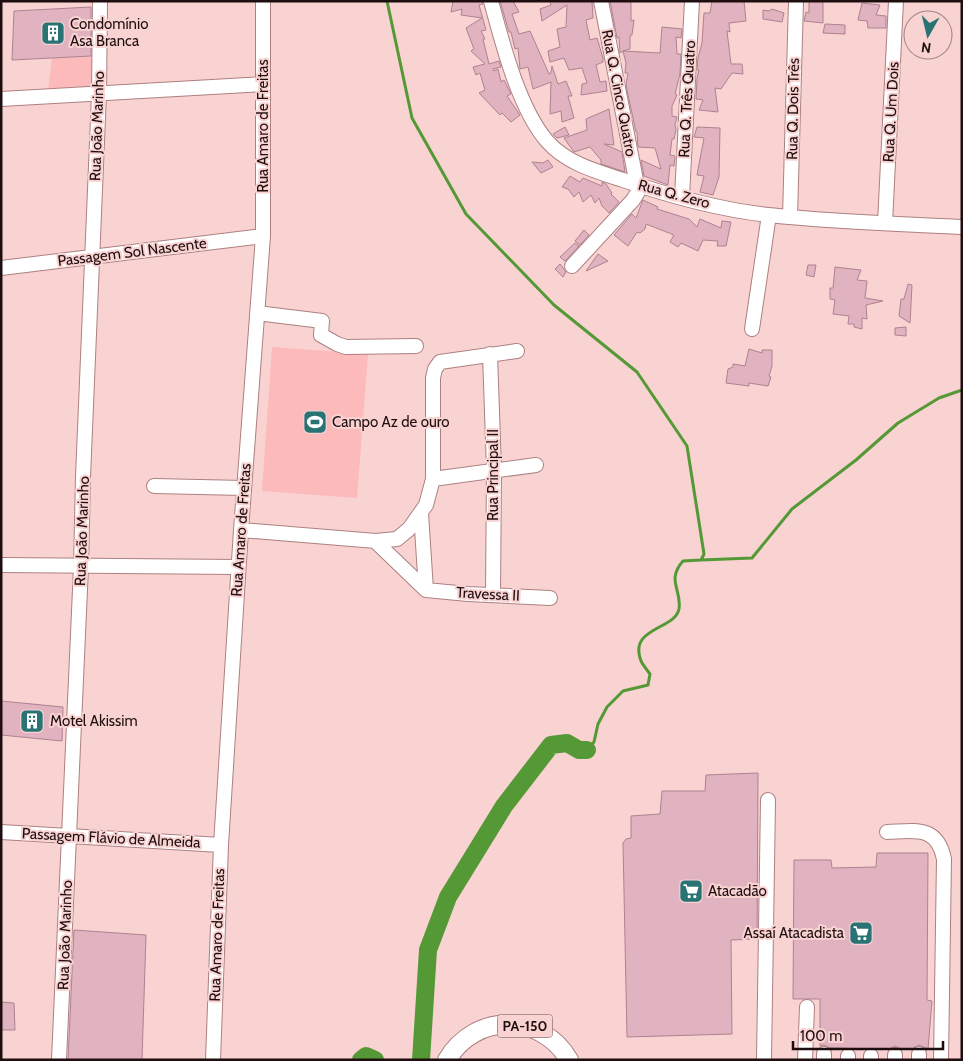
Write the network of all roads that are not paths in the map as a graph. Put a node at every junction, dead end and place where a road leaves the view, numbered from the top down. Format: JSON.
{"nodes":[{"id":1,"x":100,"y":1,"type":"edge"},
{"id":2,"x":263,"y":1,"type":"edge"},
{"id":3,"x":491,"y":1,"type":"edge"},
{"id":4,"x":601,"y":1,"type":"edge"},
{"id":5,"x":692,"y":1,"type":"edge"},
{"id":6,"x":796,"y":1,"type":"edge"},
{"id":7,"x":896,"y":1,"type":"edge"},
{"id":8,"x":263,"y":84,"type":"junction"},
{"id":9,"x":99,"y":94,"type":"junction"},
{"id":10,"x":1,"y":99,"type":"edge"},
{"id":11,"x":639,"y":186,"type":"junction"},
{"id":12,"x":682,"y":197,"type":"junction"},
{"id":13,"x":769,"y":215,"type":"junction"},
{"id":14,"x":790,"y":217,"type":"junction"},
{"id":15,"x":885,"y":223,"type":"junction"},
{"id":16,"x":962,"y":227,"type":"edge"},
{"id":17,"x":263,"y":236,"type":"junction"},
{"id":18,"x":93,"y":257,"type":"junction"},
{"id":19,"x":572,"y":266,"type":"dead end"},
{"id":20,"x":1,"y":268,"type":"edge"},
{"id":21,"x":257,"y":313,"type":"junction"},
{"id":22,"x":752,"y":329,"type":"dead end"},
{"id":23,"x":416,"y":346,"type":"dead end"},
{"id":24,"x":517,"y":351,"type":"dead end"},
{"id":25,"x":490,"y":354,"type":"junction"},
{"id":26,"x":536,"y":465,"type":"dead end"},
{"id":27,"x":494,"y":470,"type":"junction"},
{"id":28,"x":433,"y":479,"type":"junction"},
{"id":29,"x":154,"y":486,"type":"dead end"},
{"id":30,"x":244,"y":488,"type":"junction"},
{"id":31,"x":421,"y":513,"type":"junction"},
{"id":32,"x":241,"y":530,"type":"junction"},
{"id":33,"x":375,"y":541,"type":"junction"},
{"id":34,"x":1,"y":565,"type":"edge"},
{"id":35,"x":81,"y":567,"type":"junction"},
{"id":36,"x":238,"y":567,"type":"junction"},
{"id":37,"x":426,"y":590,"type":"junction"},
{"id":38,"x":492,"y":595,"type":"junction"},
{"id":39,"x":550,"y":598,"type":"dead end"},
{"id":40,"x":768,"y":800,"type":"dead end"},
{"id":41,"x":1,"y":832,"type":"edge"},
{"id":42,"x":887,"y":832,"type":"dead end"},
{"id":43,"x":69,"y":836,"type":"junction"},
{"id":44,"x":221,"y":845,"type":"junction"},
{"id":45,"x":807,"y":1007,"type":"dead end"},
{"id":46,"x":59,"y":1060,"type":"edge"},
{"id":47,"x":213,"y":1060,"type":"edge"},
{"id":48,"x":448,"y":1060,"type":"edge"},
{"id":49,"x":570,"y":1060,"type":"edge"},
{"id":50,"x":764,"y":1060,"type":"edge"},
{"id":51,"x":805,"y":1060,"type":"edge"},
{"id":52,"x":941,"y":1060,"type":"edge"}],
"edges":[{"from":1,"to":9,"type":"street","name":"Rua João Marinho"},
{"from":2,"to":8,"type":"street","name":"Rua Amaro de Freitas"},
{"from":3,"to":11,"type":"street","name":"Rua Q. Zero"},
{"from":4,"to":11,"type":"street","name":"Rua Q. Cinco Quatro"},
{"from":5,"to":12,"type":"street","name":"Rua Q. Três Quatro"},
{"from":6,"to":14,"type":"street","name":"Rua Q. Dois Três"},
{"from":7,"to":15,"type":"street","name":"Rua Q. Um Dois"},
{"from":8,"to":9,"type":"street"},
{"from":8,"to":17,"type":"street","name":"Rua Amaro de Freitas"},
{"from":9,"to":10,"type":"street"},
{"from":9,"to":18,"type":"street","name":"Rua João Marinho"},
{"from":11,"to":12,"type":"street","name":"Rua Q. Zero"},
{"from":11,"to":19,"type":"street"},
{"from":12,"to":13,"type":"street","name":"Rua Q. Zero"},
{"from":13,"to":14,"type":"street","name":"Rua Q. Zero"},
{"from":13,"to":22,"type":"street"},
{"from":14,"to":15,"type":"street","name":"Rua Q. Zero"},
{"from":15,"to":16,"type":"street","name":"Rua Q. Zero"},
{"from":17,"to":18,"type":"street","name":"Passagem Sol Nascente"},
{"from":17,"to":21,"type":"street","name":"Rua Amaro de Freitas"},
{"from":18,"to":20,"type":"street","name":"Passagem Sol Nascente"},
{"from":18,"to":35,"type":"street","name":"Rua João Marinho"},
{"from":21,"to":23,"type":"street"},
{"from":21,"to":30,"type":"street","name":"Rua Amaro de Freitas"},
{"from":24,"to":25,"type":"street"},
{"from":25,"to":27,"type":"street","name":"Rua Principal II"},
{"from":25,"to":28,"type":"street"},
{"from":26,"to":27,"type":"street"},
{"from":27,"to":28,"type":"street"},
{"from":27,"to":38,"type":"street","name":"Rua Principal II"},
{"from":28,"to":31,"type":"street"},
{"from":29,"to":30,"type":"street"},
{"from":30,"to":32,"type":"street","name":"Rua Amaro de Freitas"},
{"from":31,"to":33,"type":"street"},
{"from":31,"to":37,"type":"street"},
{"from":32,"to":33,"type":"street"},
{"from":32,"to":36,"type":"street","name":"Rua Amaro de Freitas"},
{"from":33,"to":37,"type":"street"},
{"from":34,"to":35,"type":"street"},
{"from":35,"to":36,"type":"street"},
{"from":35,"to":43,"type":"street","name":"Rua João Marinho"},
{"from":36,"to":44,"type":"street","name":"Rua Amaro de Freitas"},
{"from":37,"to":38,"type":"street","name":"Travessa II"},
{"from":38,"to":39,"type":"street","name":"Travessa II"},
{"from":40,"to":50,"type":"street"},
{"from":41,"to":43,"type":"street","name":"Passagem Flávio de Almeida"},
{"from":42,"to":52,"type":"street"},
{"from":43,"to":44,"type":"street","name":"Passagem Flávio de Almeida"},
{"from":43,"to":46,"type":"street","name":"Rua João Marinho"},
{"from":44,"to":47,"type":"street","name":"Rua Amaro de Freitas"},
{"from":45,"to":51,"type":"street"},
{"from":48,"to":49,"type":"main road","number":"PA-150"}]}
